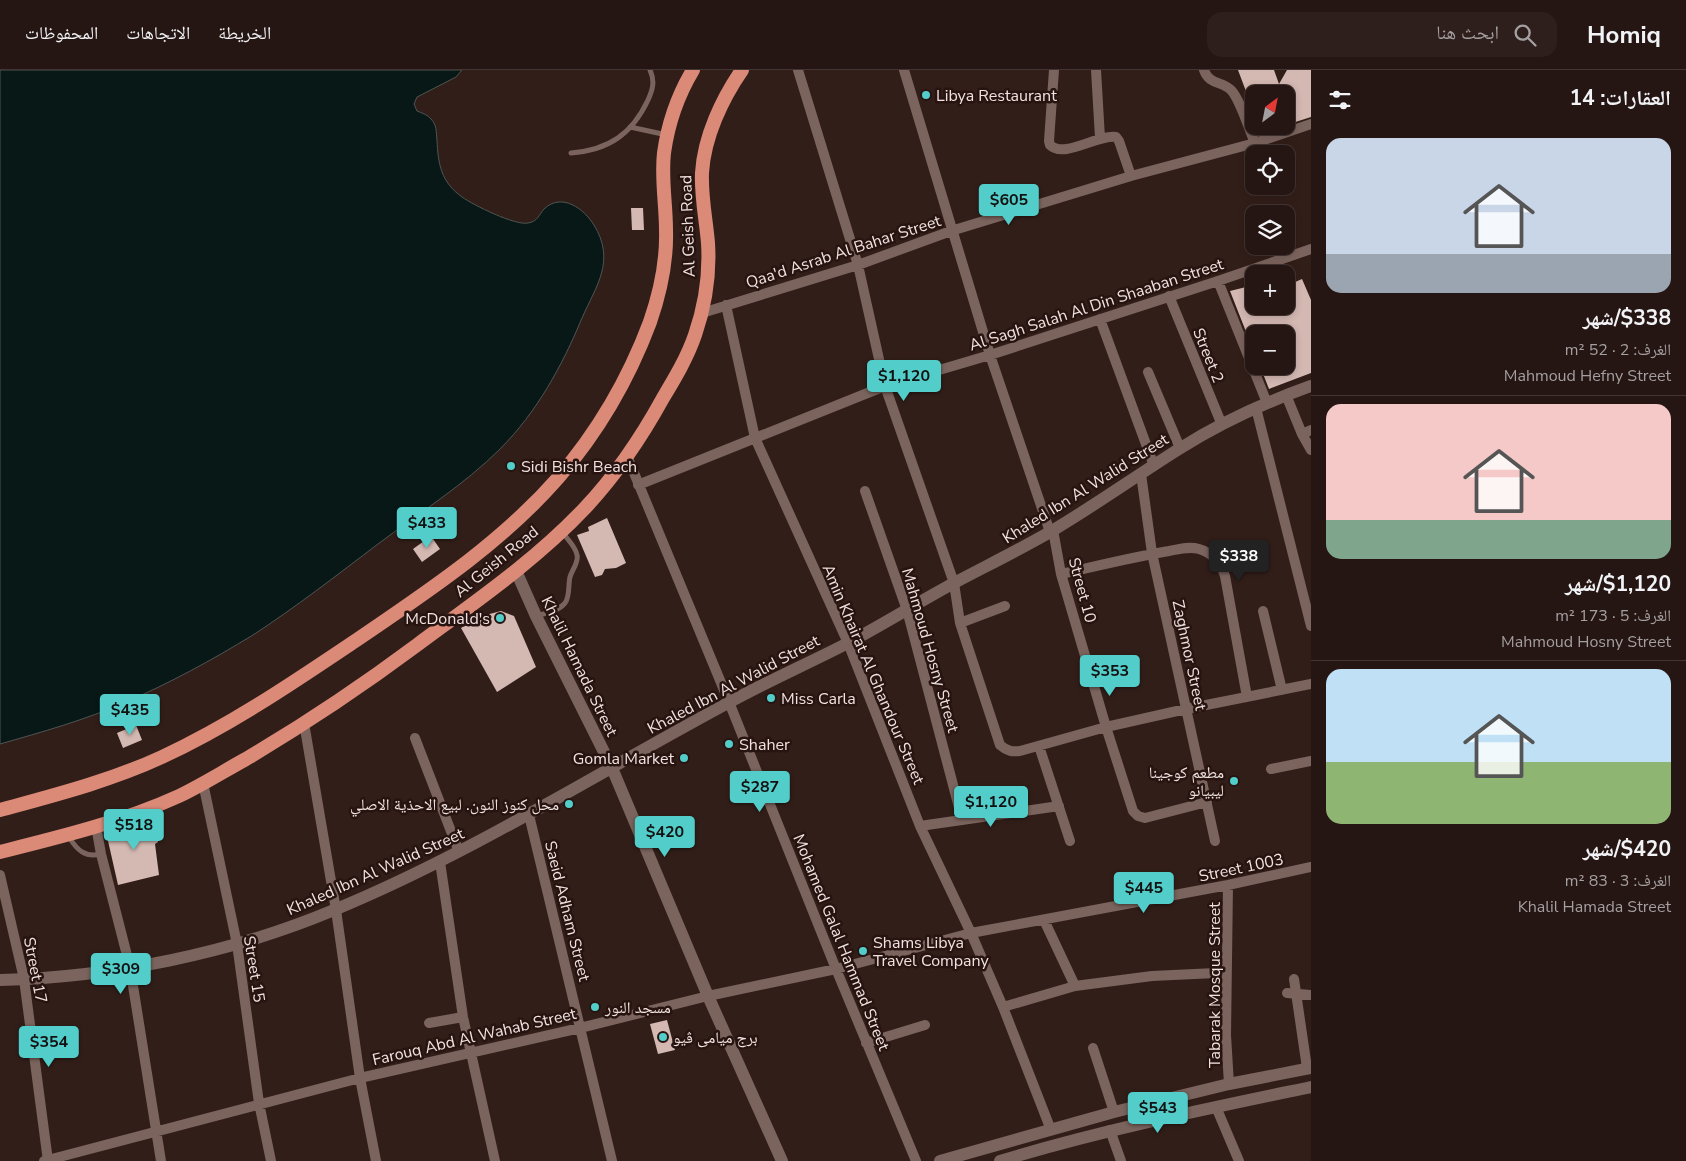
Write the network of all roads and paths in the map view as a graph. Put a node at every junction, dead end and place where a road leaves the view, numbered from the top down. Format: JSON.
{"nodes":[{"id":1,"x":650,"y":70,"type":"edge"},
{"id":2,"x":694,"y":70,"type":"edge"},
{"id":3,"x":742,"y":70,"type":"edge"},
{"id":4,"x":798,"y":70,"type":"edge"},
{"id":5,"x":904,"y":70,"type":"edge"},
{"id":6,"x":1054,"y":70,"type":"edge"},
{"id":7,"x":1096,"y":70,"type":"edge"},
{"id":8,"x":1204,"y":70,"type":"edge"},
{"id":9,"x":1311,"y":124,"type":"edge"},
{"id":10,"x":630,"y":127,"type":"junction"},
{"id":11,"x":667,"y":135,"type":"junction"},
{"id":12,"x":1100,"y":138,"type":"junction"},
{"id":13,"x":1255,"y":143,"type":"junction"},
{"id":14,"x":571,"y":153,"type":"dead end"},
{"id":15,"x":1131,"y":176,"type":"junction"},
{"id":16,"x":951,"y":231,"type":"junction"},
{"id":17,"x":1311,"y":248,"type":"edge"},
{"id":18,"x":858,"y":265,"type":"junction"},
{"id":19,"x":1218,"y":281,"type":"junction"},
{"id":20,"x":1169,"y":296,"type":"junction"},
{"id":21,"x":726,"y":305,"type":"junction"},
{"id":22,"x":702,"y":313,"type":"junction"},
{"id":23,"x":1100,"y":319,"type":"junction"},
{"id":24,"x":990,"y":355,"type":"junction"},
{"id":25,"x":1148,"y":372,"type":"dead end"},
{"id":26,"x":885,"y":386,"type":"junction"},
{"id":27,"x":1311,"y":386,"type":"edge"},
{"id":28,"x":1286,"y":395,"type":"junction"},
{"id":29,"x":1262,"y":406,"type":"junction"},
{"id":30,"x":1222,"y":425,"type":"junction"},
{"id":31,"x":1306,"y":432,"type":"edge"},
{"id":32,"x":755,"y":438,"type":"junction"},
{"id":33,"x":1180,"y":448,"type":"junction"},
{"id":34,"x":1311,"y":450,"type":"edge"},
{"id":35,"x":627,"y":456,"type":"junction"},
{"id":36,"x":1154,"y":466,"type":"junction"},
{"id":37,"x":1141,"y":474,"type":"junction"},
{"id":38,"x":638,"y":485,"type":"junction"},
{"id":39,"x":865,"y":491,"type":"dead end"},
{"id":40,"x":561,"y":531,"type":"junction"},
{"id":41,"x":1052,"y":531,"type":"junction"},
{"id":42,"x":1152,"y":554,"type":"junction"},
{"id":43,"x":516,"y":571,"type":"junction"},
{"id":44,"x":1062,"y":574,"type":"junction"},
{"id":45,"x":954,"y":583,"type":"junction"},
{"id":46,"x":1005,"y":606,"type":"dead end"},
{"id":47,"x":907,"y":610,"type":"junction"},
{"id":48,"x":1263,"y":611,"type":"dead end"},
{"id":49,"x":536,"y":616,"type":"junction"},
{"id":50,"x":960,"y":623,"type":"junction"},
{"id":51,"x":1311,"y":626,"type":"edge"},
{"id":52,"x":848,"y":643,"type":"junction"},
{"id":53,"x":1311,"y":684,"type":"edge"},
{"id":54,"x":1282,"y":690,"type":"junction"},
{"id":55,"x":1247,"y":697,"type":"junction"},
{"id":56,"x":729,"y":702,"type":"junction"},
{"id":57,"x":1186,"y":709,"type":"junction"},
{"id":58,"x":304,"y":723,"type":"junction"},
{"id":59,"x":1106,"y":727,"type":"junction"},
{"id":60,"x":415,"y":738,"type":"dead end"},
{"id":61,"x":1039,"y":746,"type":"junction"},
{"id":62,"x":1311,"y":761,"type":"edge"},
{"id":63,"x":612,"y":768,"type":"junction"},
{"id":64,"x":1271,"y":769,"type":"dead end"},
{"id":65,"x":203,"y":783,"type":"junction"},
{"id":66,"x":1207,"y":802,"type":"junction"},
{"id":67,"x":1059,"y":806,"type":"junction"},
{"id":68,"x":0,"y":810,"type":"edge"},
{"id":69,"x":529,"y":815,"type":"junction"},
{"id":70,"x":962,"y":819,"type":"junction"},
{"id":71,"x":96,"y":826,"type":"junction"},
{"id":72,"x":920,"y":826,"type":"junction"},
{"id":73,"x":68,"y":834,"type":"junction"},
{"id":74,"x":1070,"y":841,"type":"dead end"},
{"id":75,"x":1216,"y":841,"type":"dead end"},
{"id":76,"x":0,"y":852,"type":"edge"},
{"id":77,"x":459,"y":852,"type":"junction"},
{"id":78,"x":101,"y":854,"type":"junction"},
{"id":79,"x":440,"y":862,"type":"junction"},
{"id":80,"x":1311,"y":867,"type":"edge"},
{"id":81,"x":0,"y":875,"type":"edge"},
{"id":82,"x":1228,"y":885,"type":"junction"},
{"id":83,"x":336,"y":910,"type":"junction"},
{"id":84,"x":1044,"y":920,"type":"junction"},
{"id":85,"x":971,"y":933,"type":"junction"},
{"id":86,"x":237,"y":944,"type":"junction"},
{"id":87,"x":130,"y":967,"type":"junction"},
{"id":88,"x":836,"y":969,"type":"junction"},
{"id":89,"x":1216,"y":973,"type":"dead end"},
{"id":90,"x":1294,"y":979,"type":"dead end"},
{"id":91,"x":0,"y":980,"type":"edge"},
{"id":92,"x":24,"y":980,"type":"junction"},
{"id":93,"x":1075,"y":986,"type":"junction"},
{"id":94,"x":1292,"y":993,"type":"junction"},
{"id":95,"x":1311,"y":995,"type":"edge"},
{"id":96,"x":708,"y":996,"type":"junction"},
{"id":97,"x":1003,"y":1007,"type":"junction"},
{"id":98,"x":463,"y":1017,"type":"junction"},
{"id":99,"x":429,"y":1023,"type":"dead end"},
{"id":100,"x":925,"y":1025,"type":"dead end"},
{"id":101,"x":580,"y":1028,"type":"junction"},
{"id":102,"x":866,"y":1043,"type":"junction"},
{"id":103,"x":1093,"y":1048,"type":"dead end"},
{"id":104,"x":471,"y":1052,"type":"junction"},
{"id":105,"x":1309,"y":1068,"type":"edge"},
{"id":106,"x":360,"y":1078,"type":"junction"},
{"id":107,"x":1229,"y":1084,"type":"junction"},
{"id":108,"x":1311,"y":1087,"type":"edge"},
{"id":109,"x":259,"y":1104,"type":"junction"},
{"id":110,"x":1216,"y":1107,"type":"junction"},
{"id":111,"x":1114,"y":1112,"type":"junction"},
{"id":112,"x":1051,"y":1130,"type":"junction"},
{"id":113,"x":1110,"y":1130,"type":"junction"},
{"id":114,"x":155,"y":1132,"type":"junction"},
{"id":115,"x":47,"y":1161,"type":"edge"},
{"id":116,"x":161,"y":1161,"type":"edge"},
{"id":117,"x":271,"y":1161,"type":"edge"},
{"id":118,"x":376,"y":1161,"type":"edge"},
{"id":119,"x":494,"y":1161,"type":"edge"},
{"id":120,"x":612,"y":1161,"type":"edge"},
{"id":121,"x":782,"y":1161,"type":"edge"},
{"id":122,"x":916,"y":1161,"type":"edge"},
{"id":123,"x":940,"y":1161,"type":"edge"},
{"id":124,"x":1000,"y":1161,"type":"edge"},
{"id":125,"x":1121,"y":1161,"type":"edge"},
{"id":126,"x":1239,"y":1161,"type":"edge"}],
"edges":[{"from":1,"to":10,"type":"lane"},
{"from":2,"to":11,"type":"highway","name":"Al Geish Road"},
{"from":3,"to":22,"type":"highway","name":"Al Geish Road"},
{"from":4,"to":18,"type":"street"},
{"from":5,"to":16,"type":"street","name":"Street 10"},
{"from":6,"to":12,"type":"street"},
{"from":7,"to":12,"type":"street"},
{"from":8,"to":13,"type":"street"},
{"from":9,"to":13,"type":"street","name":"Qaa'd Asrab Al Bahar Street"},
{"from":10,"to":11,"type":"lane"},
{"from":10,"to":14,"type":"lane"},
{"from":11,"to":68,"type":"highway","name":"Al Geish Road"},
{"from":12,"to":15,"type":"street"},
{"from":13,"to":15,"type":"street","name":"Qaa'd Asrab Al Bahar Street"},
{"from":15,"to":16,"type":"street","name":"Qaa'd Asrab Al Bahar Street"},
{"from":16,"to":18,"type":"street","name":"Qaa'd Asrab Al Bahar Street"},
{"from":16,"to":24,"type":"street","name":"Street 10"},
{"from":17,"to":19,"type":"street","name":"Al Sagh Salah Al Din Shaaban Street"},
{"from":18,"to":21,"type":"street","name":"Qaa'd Asrab Al Bahar Street"},
{"from":18,"to":26,"type":"street"},
{"from":19,"to":20,"type":"street","name":"Al Sagh Salah Al Din Shaaban Street"},
{"from":19,"to":29,"type":"street"},
{"from":20,"to":23,"type":"street","name":"Al Sagh Salah Al Din Shaaban Street"},
{"from":20,"to":30,"type":"street","name":"Street 2"},
{"from":21,"to":22,"type":"street","name":"Qaa'd Asrab Al Bahar Street"},
{"from":21,"to":32,"type":"street","name":"Amin Khairat Al Ghandour Street"},
{"from":22,"to":35,"type":"highway","name":"Al Geish Road"},
{"from":23,"to":24,"type":"street","name":"Al Sagh Salah Al Din Shaaban Street"},
{"from":23,"to":36,"type":"street"},
{"from":24,"to":26,"type":"street","name":"Al Sagh Salah Al Din Shaaban Street"},
{"from":24,"to":41,"type":"street","name":"Street 10"},
{"from":25,"to":33,"type":"street"},
{"from":26,"to":32,"type":"street","name":"Al Sagh Salah Al Din Shaaban Street"},
{"from":26,"to":45,"type":"street"},
{"from":27,"to":28,"type":"street","name":"Khaled Ibn Al Walid Street"},
{"from":28,"to":29,"type":"street","name":"Khaled Ibn Al Walid Street"},
{"from":28,"to":31,"type":"street"},
{"from":29,"to":30,"type":"street","name":"Khaled Ibn Al Walid Street"},
{"from":29,"to":51,"type":"street"},
{"from":30,"to":33,"type":"street","name":"Khaled Ibn Al Walid Street"},
{"from":31,"to":34,"type":"street"},
{"from":32,"to":38,"type":"street","name":"Al Sagh Salah Al Din Shaaban Street"},
{"from":32,"to":52,"type":"street","name":"Amin Khairat Al Ghandour Street"},
{"from":33,"to":36,"type":"street","name":"Khaled Ibn Al Walid Street"},
{"from":35,"to":38,"type":"street","name":"Mohamed Galal Hammad Street"},
{"from":35,"to":40,"type":"highway","name":"Al Geish Road"},
{"from":36,"to":37,"type":"street","name":"Khaled Ibn Al Walid Street"},
{"from":37,"to":41,"type":"street","name":"Khaled Ibn Al Walid Street"},
{"from":37,"to":42,"type":"street","name":"Zaghmor Street"},
{"from":38,"to":56,"type":"street","name":"Mohamed Galal Hammad Street"},
{"from":39,"to":47,"type":"street","name":"Mahmoud Hosny Street"},
{"from":40,"to":43,"type":"highway","name":"Al Geish Road"},
{"from":40,"to":49,"type":"lane"},
{"from":41,"to":44,"type":"street","name":"Street 10"},
{"from":41,"to":45,"type":"street","name":"Khaled Ibn Al Walid Street"},
{"from":42,"to":44,"type":"street"},
{"from":42,"to":55,"type":"street"},
{"from":42,"to":57,"type":"street","name":"Zaghmor Street"},
{"from":43,"to":49,"type":"street","name":"Khalil Hamada Street"},
{"from":43,"to":58,"type":"highway","name":"Al Geish Road"},
{"from":44,"to":59,"type":"street","name":"Street 10"},
{"from":45,"to":47,"type":"street","name":"Khaled Ibn Al Walid Street"},
{"from":45,"to":50,"type":"street"},
{"from":46,"to":50,"type":"street"},
{"from":47,"to":52,"type":"street","name":"Khaled Ibn Al Walid Street"},
{"from":47,"to":70,"type":"street","name":"Mahmoud Hosny Street"},
{"from":48,"to":54,"type":"street"},
{"from":49,"to":63,"type":"street","name":"Khalil Hamada Street"},
{"from":50,"to":61,"type":"street"},
{"from":52,"to":56,"type":"street","name":"Khaled Ibn Al Walid Street"},
{"from":52,"to":72,"type":"street","name":"Amin Khairat Al Ghandour Street"},
{"from":53,"to":54,"type":"street"},
{"from":54,"to":55,"type":"street"},
{"from":55,"to":57,"type":"street"},
{"from":56,"to":63,"type":"street","name":"Khaled Ibn Al Walid Street"},
{"from":56,"to":88,"type":"street","name":"Mohamed Galal Hammad Street"},
{"from":57,"to":59,"type":"street"},
{"from":57,"to":66,"type":"street","name":"Zaghmor Street"},
{"from":58,"to":65,"type":"highway","name":"Al Geish Road"},
{"from":58,"to":83,"type":"street"},
{"from":59,"to":61,"type":"street"},
{"from":59,"to":66,"type":"street","name":"Street 10"},
{"from":60,"to":77,"type":"street"},
{"from":61,"to":67,"type":"street"},
{"from":62,"to":64,"type":"street"},
{"from":63,"to":69,"type":"street","name":"Khaled Ibn Al Walid Street"},
{"from":63,"to":96,"type":"street","name":"Khalil Hamada Street"},
{"from":65,"to":71,"type":"highway","name":"Al Geish Road"},
{"from":65,"to":86,"type":"street","name":"Street 15"},
{"from":66,"to":75,"type":"street","name":"Zaghmor Street"},
{"from":67,"to":70,"type":"street"},
{"from":67,"to":74,"type":"street"},
{"from":69,"to":77,"type":"street","name":"Khaled Ibn Al Walid Street"},
{"from":69,"to":101,"type":"street","name":"Saeid Adham Street"},
{"from":70,"to":72,"type":"street"},
{"from":71,"to":73,"type":"highway","name":"Al Geish Road"},
{"from":71,"to":78,"type":"street"},
{"from":72,"to":85,"type":"street","name":"Amin Khairat Al Ghandour Street"},
{"from":73,"to":76,"type":"highway","name":"Al Geish Road"},
{"from":73,"to":78,"type":"lane"},
{"from":77,"to":79,"type":"street","name":"Khaled Ibn Al Walid Street"},
{"from":78,"to":87,"type":"street"},
{"from":79,"to":83,"type":"street","name":"Khaled Ibn Al Walid Street"},
{"from":79,"to":98,"type":"street"},
{"from":80,"to":82,"type":"street","name":"Street 1003"},
{"from":81,"to":92,"type":"street","name":"Street 17"},
{"from":82,"to":84,"type":"street","name":"Street 1003"},
{"from":82,"to":107,"type":"street","name":"Tabarak Mosque Street"},
{"from":83,"to":86,"type":"street","name":"Khaled Ibn Al Walid Street"},
{"from":83,"to":106,"type":"street"},
{"from":84,"to":85,"type":"street","name":"Street 1003"},
{"from":84,"to":93,"type":"street"},
{"from":85,"to":88,"type":"street","name":"Farouq Abd Al Wahab Street"},
{"from":85,"to":97,"type":"street","name":"Amin Khairat Al Ghandour Street"},
{"from":86,"to":87,"type":"street","name":"Khaled Ibn Al Walid Street"},
{"from":86,"to":109,"type":"street","name":"Street 15"},
{"from":87,"to":92,"type":"street","name":"Khaled Ibn Al Walid Street"},
{"from":87,"to":114,"type":"street"},
{"from":88,"to":96,"type":"street","name":"Farouq Abd Al Wahab Street"},
{"from":88,"to":102,"type":"street","name":"Mohamed Galal Hammad Street"},
{"from":89,"to":93,"type":"street"},
{"from":90,"to":94,"type":"street"},
{"from":91,"to":92,"type":"street","name":"Khaled Ibn Al Walid Street"},
{"from":92,"to":115,"type":"street","name":"Street 17"},
{"from":93,"to":97,"type":"street"},
{"from":94,"to":95,"type":"street"},
{"from":94,"to":105,"type":"street"},
{"from":96,"to":101,"type":"street","name":"Farouq Abd Al Wahab Street"},
{"from":96,"to":121,"type":"street","name":"Khalil Hamada Street"},
{"from":97,"to":112,"type":"street","name":"Amin Khairat Al Ghandour Street"},
{"from":98,"to":99,"type":"street"},
{"from":98,"to":104,"type":"street"},
{"from":100,"to":102,"type":"street"},
{"from":101,"to":104,"type":"street","name":"Farouq Abd Al Wahab Street"},
{"from":101,"to":120,"type":"street","name":"Saeid Adham Street"},
{"from":102,"to":122,"type":"street","name":"Mohamed Galal Hammad Street"},
{"from":103,"to":111,"type":"street"},
{"from":104,"to":106,"type":"street","name":"Farouq Abd Al Wahab Street"},
{"from":104,"to":119,"type":"street"},
{"from":105,"to":107,"type":"street"},
{"from":106,"to":109,"type":"street","name":"Farouq Abd Al Wahab Street"},
{"from":106,"to":118,"type":"street"},
{"from":107,"to":111,"type":"street"},
{"from":108,"to":110,"type":"street"},
{"from":109,"to":114,"type":"street","name":"Farouq Abd Al Wahab Street"},
{"from":109,"to":117,"type":"street","name":"Street 15"},
{"from":110,"to":113,"type":"street"},
{"from":110,"to":126,"type":"street"},
{"from":111,"to":112,"type":"street"},
{"from":112,"to":123,"type":"street"},
{"from":113,"to":124,"type":"street"},
{"from":113,"to":125,"type":"street"},
{"from":114,"to":115,"type":"street","name":"Farouq Abd Al Wahab Street"},
{"from":114,"to":116,"type":"street"}]}
